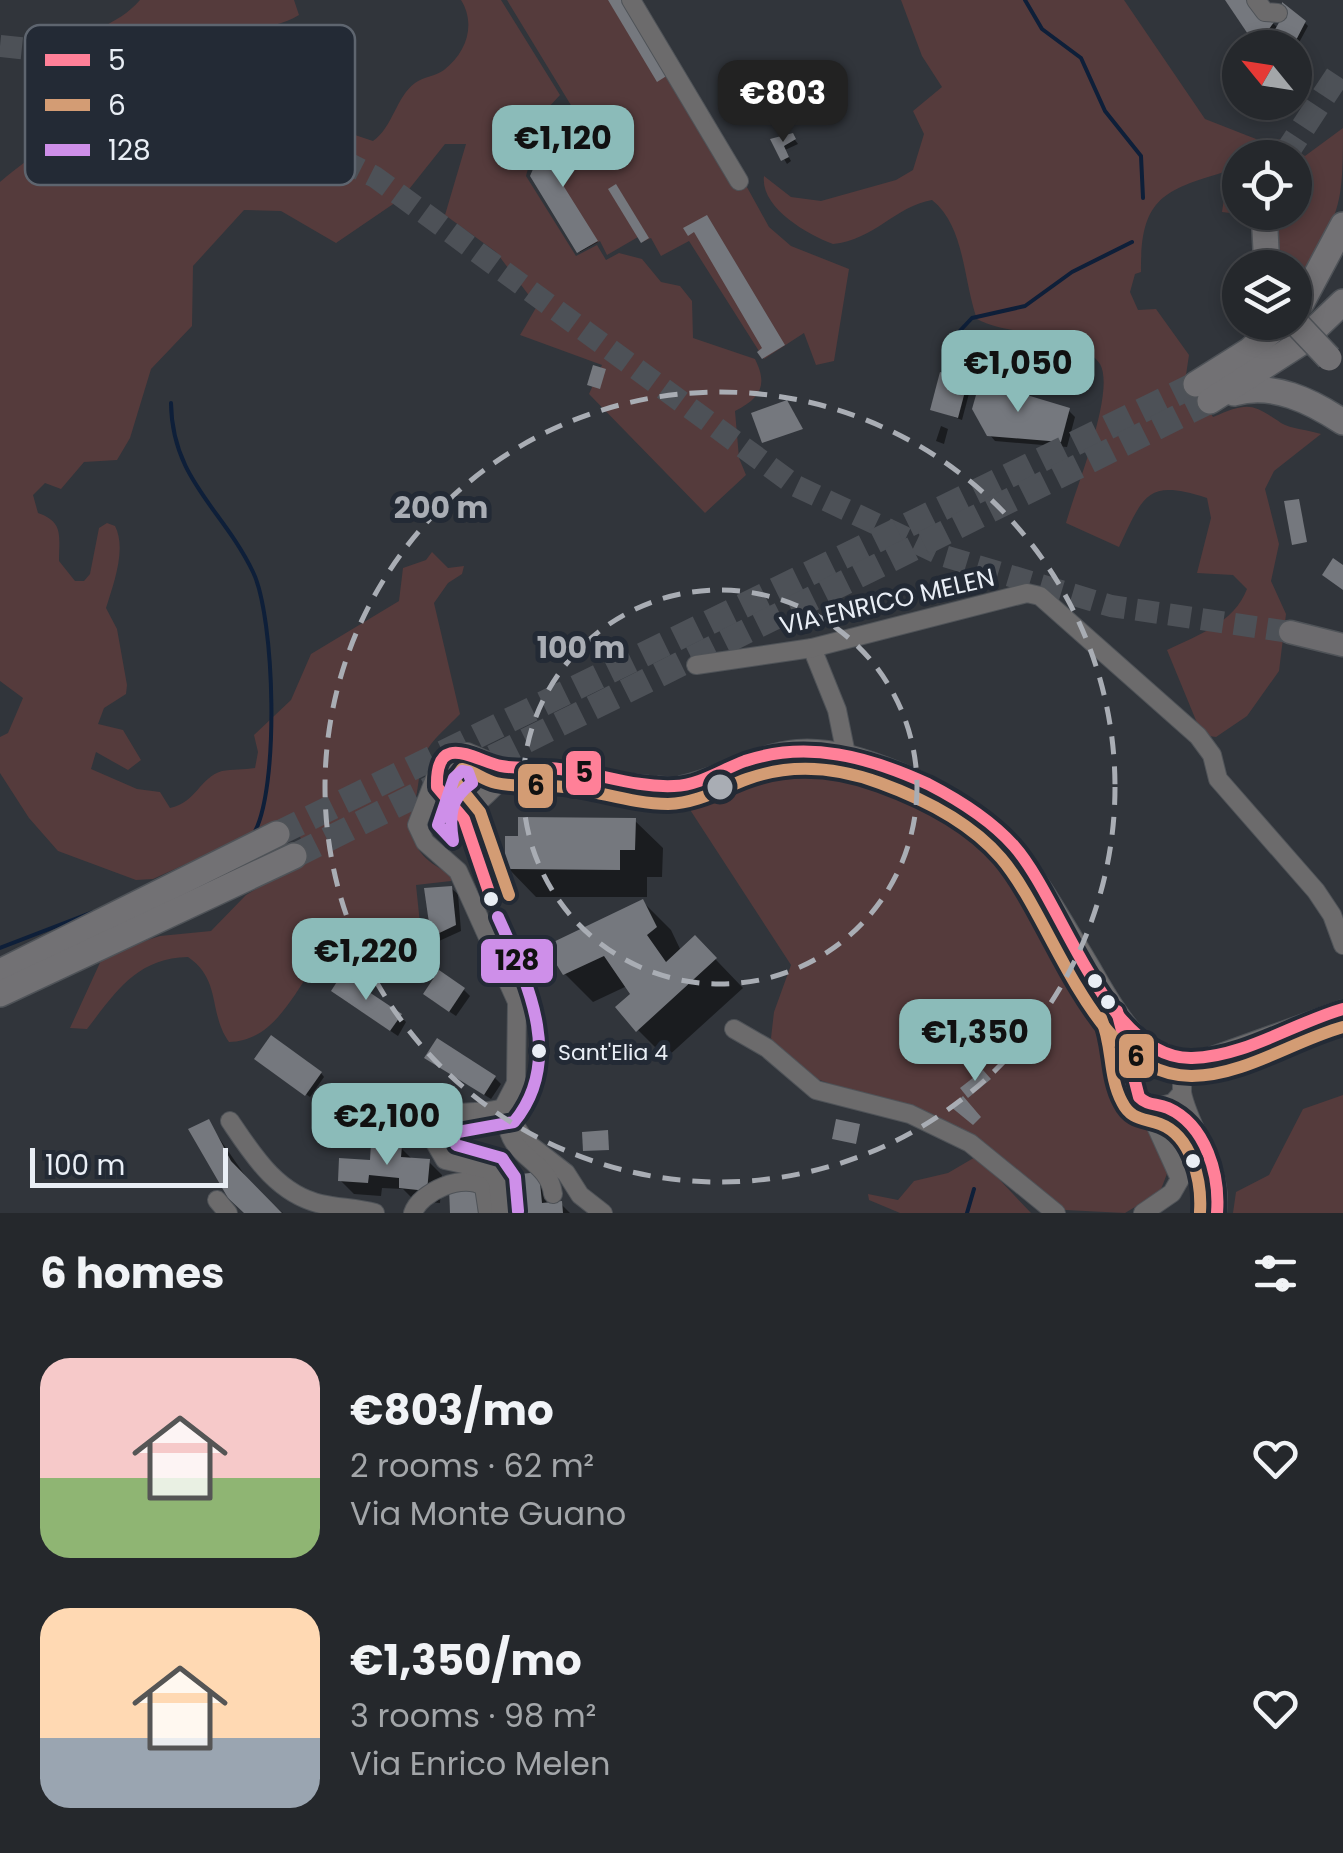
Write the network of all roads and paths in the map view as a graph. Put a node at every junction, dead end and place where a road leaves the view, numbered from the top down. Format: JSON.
{"nodes":[{"id":1,"x":631,"y":0,"type":"edge"},
{"id":2,"x":1256,"y":0,"type":"edge"},
{"id":3,"x":1278,"y":13,"type":"dead end"},
{"id":4,"x":742,"y":175,"type":"dead end"},
{"id":5,"x":1343,"y":225,"type":"edge"},
{"id":6,"x":1343,"y":252,"type":"edge"},
{"id":7,"x":1312,"y":283,"type":"edge"},
{"id":8,"x":1312,"y":292,"type":"edge"},
{"id":9,"x":1343,"y":302,"type":"edge"},
{"id":10,"x":1312,"y":331,"type":"edge"},
{"id":11,"x":1261,"y":340,"type":"edge"},
{"id":12,"x":1336,"y":364,"type":"edge"},
{"id":13,"x":1203,"y":392,"type":"junction"},
{"id":14,"x":1343,"y":422,"type":"edge"},
{"id":15,"x":1290,"y":632,"type":"tunnel mouth"},
{"id":16,"x":1343,"y":645,"type":"edge"},
{"id":17,"x":812,"y":648,"type":"junction"},
{"id":18,"x":696,"y":665,"type":"dead end"},
{"id":19,"x":846,"y":754,"type":"junction"},
{"id":20,"x":485,"y":762,"type":"junction"},
{"id":21,"x":491,"y":785,"type":"junction"},
{"id":22,"x":681,"y":786,"type":"tunnel mouth"},
{"id":23,"x":439,"y":788,"type":"junction"},
{"id":24,"x":276,"y":834,"type":"tunnel mouth"},
{"id":25,"x":294,"y":856,"type":"tunnel mouth"},
{"id":26,"x":1343,"y":946,"type":"edge"},
{"id":27,"x":53,"y":960,"type":"junction"},
{"id":28,"x":0,"y":972,"type":"edge"},
{"id":29,"x":0,"y":994,"type":"edge"},
{"id":30,"x":1343,"y":1009,"type":"edge"},
{"id":31,"x":734,"y":1029,"type":"dead end"},
{"id":32,"x":1128,"y":1029,"type":"junction"},
{"id":33,"x":1153,"y":1052,"type":"junction"},
{"id":34,"x":1212,"y":1056,"type":"junction"},
{"id":35,"x":1175,"y":1058,"type":"junction"},
{"id":36,"x":1133,"y":1068,"type":"junction"},
{"id":37,"x":1183,"y":1085,"type":"junction"},
{"id":38,"x":1156,"y":1105,"type":"junction"},
{"id":39,"x":504,"y":1108,"type":"junction"},
{"id":40,"x":230,"y":1121,"type":"dead end"},
{"id":41,"x":1194,"y":1132,"type":"junction"},
{"id":42,"x":553,"y":1194,"type":"dead end"},
{"id":43,"x":375,"y":1213,"type":"edge"},
{"id":44,"x":414,"y":1213,"type":"edge"},
{"id":45,"x":488,"y":1213,"type":"edge"},
{"id":46,"x":501,"y":1213,"type":"edge"},
{"id":47,"x":604,"y":1213,"type":"edge"},
{"id":48,"x":1056,"y":1213,"type":"edge"},
{"id":49,"x":1143,"y":1213,"type":"edge"},
{"id":50,"x":1217,"y":1213,"type":"edge"}],
"edges":[{"from":1,"to":4,"type":"street"},
{"from":2,"to":3,"type":"street"},
{"from":5,"to":7,"type":"highway"},
{"from":6,"to":8,"type":"highway"},
{"from":9,"to":13,"type":"highway"},
{"from":10,"to":12,"type":"highway","bridge":true},
{"from":11,"to":13,"type":"highway"},
{"from":13,"to":14,"type":"highway"},
{"from":15,"to":16,"type":"main road"},
{"from":17,"to":18,"type":"street","name":"VIA ENRICO MELEN"},
{"from":17,"to":19,"type":"street"},
{"from":17,"to":26,"type":"street","name":"VIA ENRICO MELEN"},
{"from":19,"to":22,"type":"street"},
{"from":19,"to":32,"type":"street"},
{"from":20,"to":21,"type":"street"},
{"from":20,"to":21,"type":"street"},
{"from":20,"to":23,"type":"street"},
{"from":21,"to":23,"type":"street"},
{"from":23,"to":39,"type":"street"},
{"from":24,"to":27,"type":"highway"},
{"from":25,"to":27,"type":"highway"},
{"from":27,"to":28,"type":"highway"},
{"from":27,"to":29,"type":"highway"},
{"from":30,"to":34,"type":"street"},
{"from":31,"to":48,"type":"street"},
{"from":32,"to":33,"type":"street"},
{"from":32,"to":36,"type":"street"},
{"from":33,"to":35,"type":"street"},
{"from":33,"to":36,"type":"street"},
{"from":34,"to":35,"type":"street"},
{"from":34,"to":37,"type":"street"},
{"from":35,"to":37,"type":"street"},
{"from":36,"to":38,"type":"street"},
{"from":37,"to":38,"type":"street"},
{"from":37,"to":41,"type":"street"},
{"from":38,"to":41,"type":"street"},
{"from":38,"to":49,"type":"street"},
{"from":39,"to":42,"type":"street"},
{"from":39,"to":46,"type":"street"},
{"from":39,"to":47,"type":"street"},
{"from":40,"to":43,"type":"street"},
{"from":41,"to":50,"type":"street"},
{"from":44,"to":45,"type":"street"}]}
